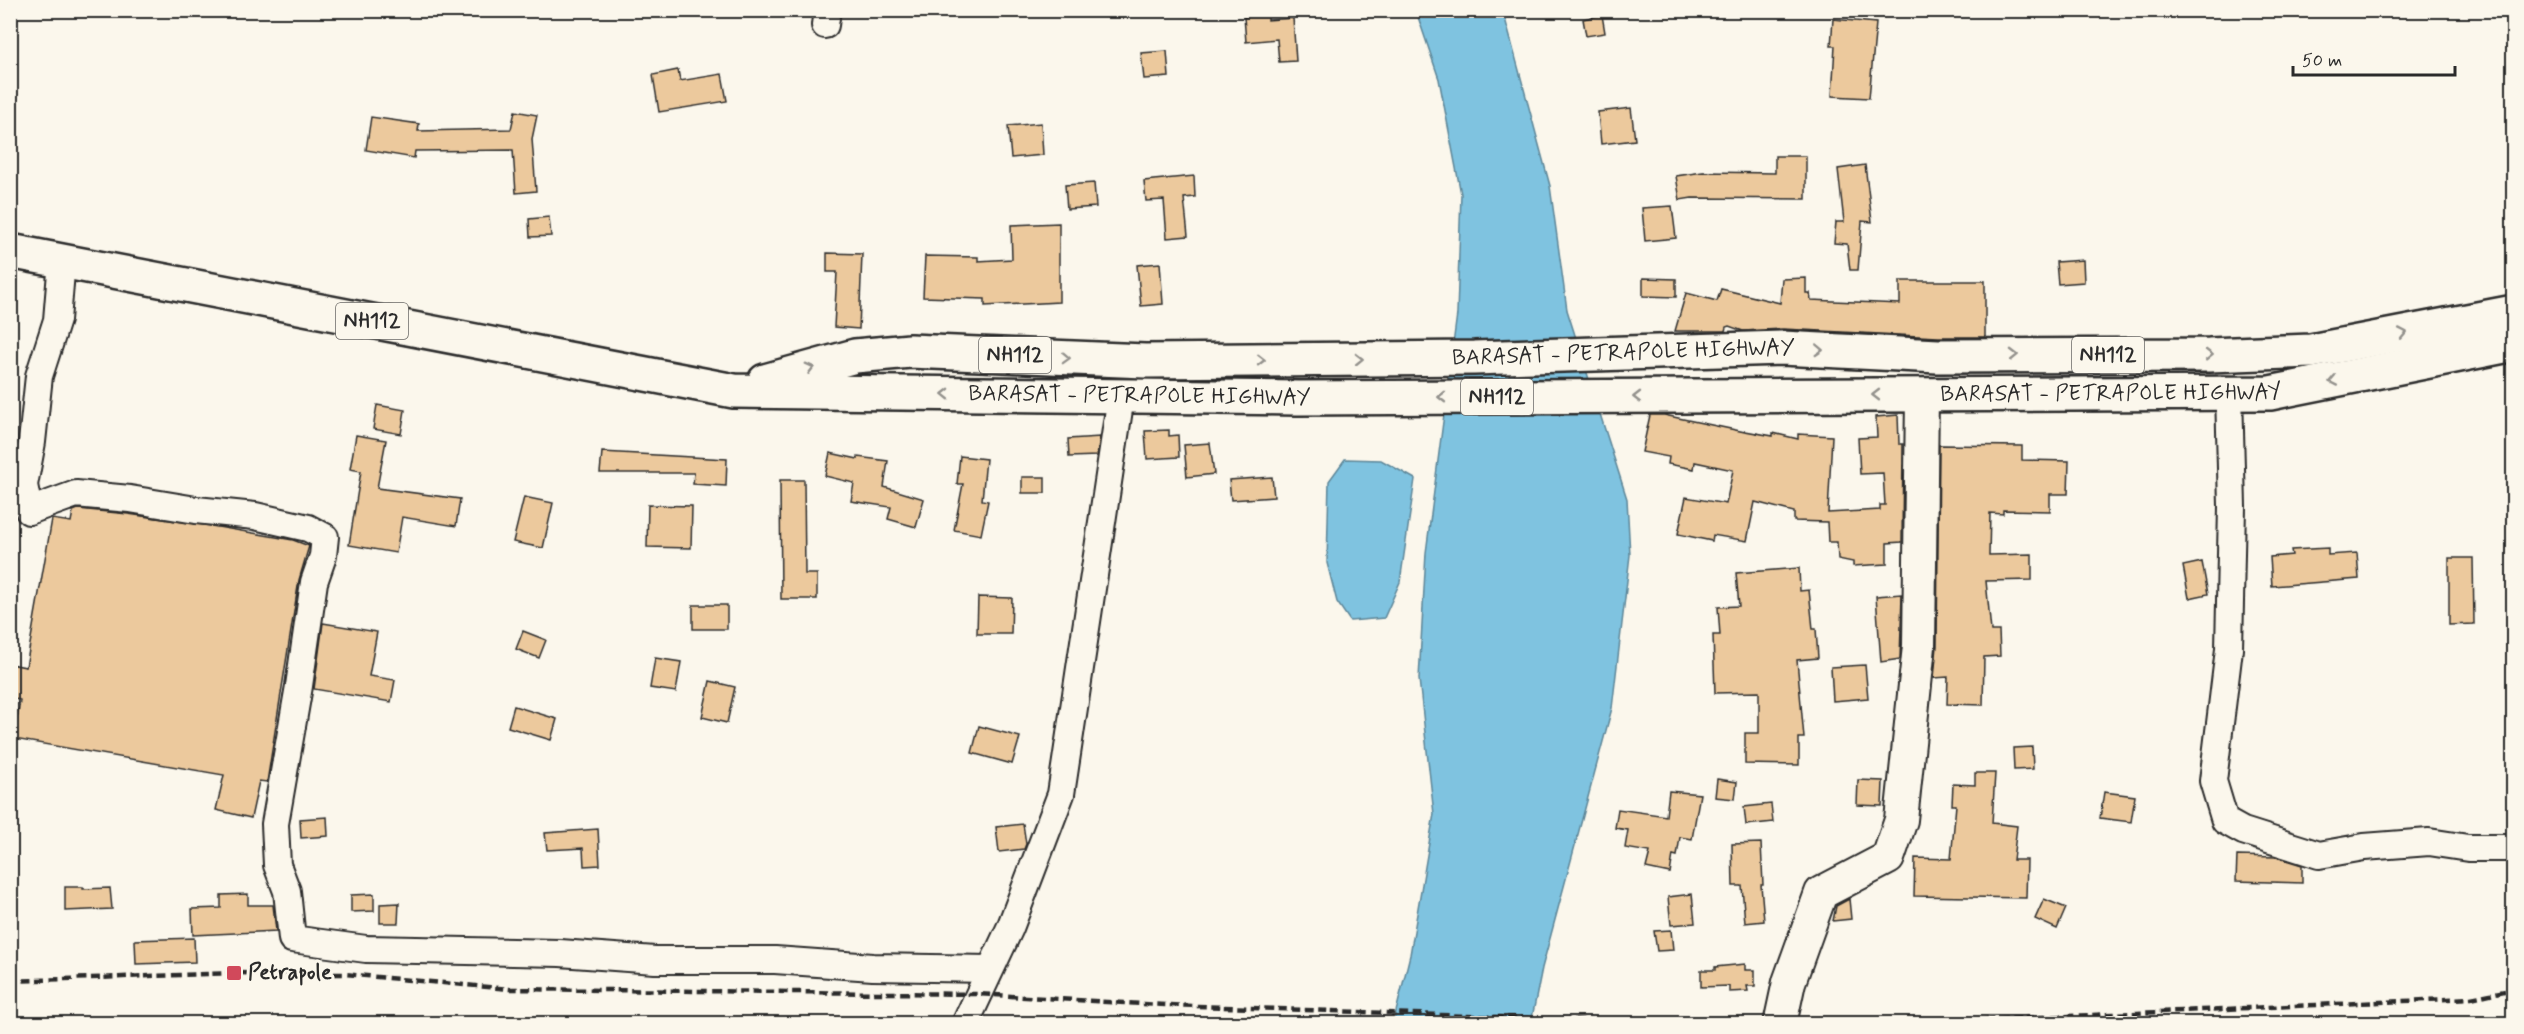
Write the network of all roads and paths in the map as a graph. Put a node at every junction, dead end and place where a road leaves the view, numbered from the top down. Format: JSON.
{"nodes":[{"id":1,"x":10,"y":250,"type":"edge"},
{"id":2,"x":62,"y":260,"type":"junction"},
{"id":3,"x":2514,"y":312,"type":"edge"},
{"id":4,"x":2514,"y":344,"type":"edge"},
{"id":5,"x":734,"y":391,"type":"junction"},
{"id":6,"x":2229,"y":393,"type":"junction"},
{"id":7,"x":1922,"y":395,"type":"junction"},
{"id":8,"x":1121,"y":396,"type":"junction"},
{"id":9,"x":2514,"y":848,"type":"edge"},
{"id":10,"x":990,"y":969,"type":"junction"},
{"id":11,"x":965,"y":1023,"type":"edge"},
{"id":12,"x":1780,"y":1023,"type":"edge"}],
"edges":[{"from":1,"to":2,"type":"highway","name":"BARASAT - PETRAPOLE HIGHWAY","number":"NH112"},
{"from":2,"to":5,"type":"highway","name":"BARASAT - PETRAPOLE HIGHWAY","number":"NH112"},
{"from":2,"to":10,"type":"street"},
{"from":5,"to":3,"type":"highway","name":"BARASAT - PETRAPOLE HIGHWAY","number":"NH112","one_way":true},
{"from":4,"to":6,"type":"highway","name":"BARASAT - PETRAPOLE HIGHWAY","number":"NH112","one_way":true},
{"from":8,"to":5,"type":"highway","name":"BARASAT - PETRAPOLE HIGHWAY","number":"NH112","one_way":true},
{"from":6,"to":7,"type":"highway","name":"BARASAT - PETRAPOLE HIGHWAY","number":"NH112"},
{"from":6,"to":9,"type":"street"},
{"from":7,"to":8,"type":"highway","name":"BARASAT - PETRAPOLE HIGHWAY","number":"NH112","one_way":true},
{"from":7,"to":12,"type":"main road"},
{"from":8,"to":10,"type":"street"},
{"from":10,"to":11,"type":"street"}]}
